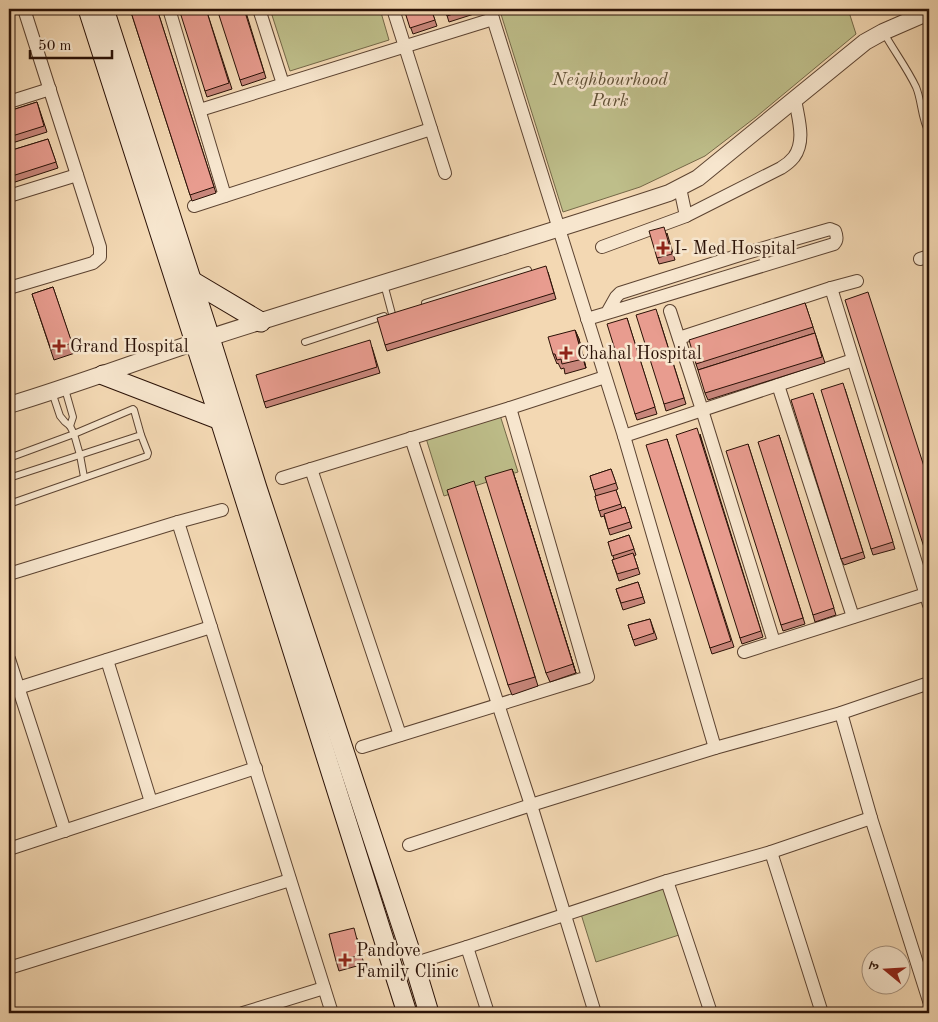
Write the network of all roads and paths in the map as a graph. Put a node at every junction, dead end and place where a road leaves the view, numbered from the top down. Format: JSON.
{"nodes":[{"id":1,"x":24,"y":9,"type":"edge"},
{"id":2,"x":88,"y":9,"type":"edge"},
{"id":3,"x":104,"y":9,"type":"edge"},
{"id":4,"x":169,"y":9,"type":"edge"},
{"id":5,"x":260,"y":9,"type":"edge"},
{"id":6,"x":393,"y":9,"type":"edge"},
{"id":7,"x":929,"y":12,"type":"edge"},
{"id":8,"x":492,"y":14,"type":"edge"},
{"id":9,"x":883,"y":32,"type":"junction"},
{"id":10,"x":405,"y":47,"type":"junction"},
{"id":11,"x":283,"y":84,"type":"junction"},
{"id":12,"x":50,"y":89,"type":"junction"},
{"id":13,"x":795,"y":99,"type":"junction"},
{"id":14,"x":929,"y":100,"type":"edge"},
{"id":15,"x":9,"y":102,"type":"edge"},
{"id":16,"x":921,"y":102,"type":"junction"},
{"id":17,"x":200,"y":110,"type":"junction"},
{"id":18,"x":431,"y":130,"type":"junction"},
{"id":19,"x":929,"y":132,"type":"edge"},
{"id":20,"x":445,"y":172,"type":"dead end"},
{"id":21,"x":77,"y":174,"type":"junction"},
{"id":22,"x":680,"y":188,"type":"junction"},
{"id":23,"x":9,"y":196,"type":"edge"},
{"id":24,"x":225,"y":196,"type":"junction"},
{"id":25,"x":194,"y":206,"type":"dead end"},
{"id":26,"x":686,"y":216,"type":"junction"},
{"id":27,"x":559,"y":229,"type":"junction"},
{"id":28,"x":602,"y":247,"type":"dead end"},
{"id":29,"x":528,"y":270,"type":"edge"},
{"id":30,"x":192,"y":281,"type":"junction"},
{"id":31,"x":857,"y":281,"type":"dead end"},
{"id":32,"x":384,"y":283,"type":"junction"},
{"id":33,"x":9,"y":288,"type":"edge"},
{"id":34,"x":831,"y":288,"type":"junction"},
{"id":35,"x":419,"y":305,"type":"edge"},
{"id":36,"x":670,"y":310,"type":"dead end"},
{"id":37,"x":401,"y":311,"type":"edge"},
{"id":38,"x":607,"y":313,"type":"junction"},
{"id":39,"x":392,"y":314,"type":"junction"},
{"id":40,"x":587,"y":319,"type":"junction"},
{"id":41,"x":261,"y":322,"type":"junction"},
{"id":42,"x":679,"y":338,"type":"junction"},
{"id":43,"x":203,"y":340,"type":"junction"},
{"id":44,"x":305,"y":342,"type":"dead end"},
{"id":45,"x":853,"y":360,"type":"junction"},
{"id":46,"x":103,"y":374,"type":"junction"},
{"id":47,"x":605,"y":378,"type":"junction"},
{"id":48,"x":778,"y":385,"type":"junction"},
{"id":49,"x":58,"y":389,"type":"junction"},
{"id":50,"x":9,"y":404,"type":"edge"},
{"id":51,"x":510,"y":408,"type":"junction"},
{"id":52,"x":702,"y":410,"type":"junction"},
{"id":53,"x":220,"y":420,"type":"junction"},
{"id":54,"x":70,"y":426,"type":"junction"},
{"id":55,"x":74,"y":434,"type":"junction"},
{"id":56,"x":141,"y":435,"type":"junction"},
{"id":57,"x":624,"y":436,"type":"junction"},
{"id":58,"x":411,"y":438,"type":"junction"},
{"id":59,"x":80,"y":455,"type":"junction"},
{"id":60,"x":9,"y":458,"type":"edge"},
{"id":61,"x":311,"y":468,"type":"junction"},
{"id":62,"x":84,"y":477,"type":"junction"},
{"id":63,"x":9,"y":478,"type":"edge"},
{"id":64,"x":282,"y":478,"type":"dead end"},
{"id":65,"x":9,"y":504,"type":"edge"},
{"id":66,"x":222,"y":510,"type":"dead end"},
{"id":67,"x":178,"y":522,"type":"junction"},
{"id":68,"x":9,"y":574,"type":"edge"},
{"id":69,"x":928,"y":599,"type":"edge"},
{"id":70,"x":853,"y":617,"type":"junction"},
{"id":71,"x":211,"y":627,"type":"junction"},
{"id":72,"x":774,"y":642,"type":"junction"},
{"id":73,"x":744,"y":652,"type":"dead end"},
{"id":74,"x":9,"y":659,"type":"edge"},
{"id":75,"x":107,"y":660,"type":"junction"},
{"id":76,"x":929,"y":683,"type":"edge"},
{"id":77,"x":18,"y":688,"type":"junction"},
{"id":78,"x":498,"y":705,"type":"junction"},
{"id":79,"x":841,"y":713,"type":"junction"},
{"id":80,"x":400,"y":735,"type":"junction"},
{"id":81,"x":362,"y":747,"type":"dead end"},
{"id":82,"x":715,"y":748,"type":"junction"},
{"id":83,"x":256,"y":768,"type":"junction"},
{"id":84,"x":151,"y":802,"type":"junction"},
{"id":85,"x":530,"y":804,"type":"junction"},
{"id":86,"x":871,"y":818,"type":"junction"},
{"id":87,"x":64,"y":831,"type":"junction"},
{"id":88,"x":409,"y":846,"type":"dead end"},
{"id":89,"x":9,"y":849,"type":"edge"},
{"id":90,"x":771,"y":852,"type":"junction"},
{"id":91,"x":290,"y":880,"type":"junction"},
{"id":92,"x":667,"y":881,"type":"junction"},
{"id":93,"x":565,"y":915,"type":"junction"},
{"id":94,"x":467,"y":947,"type":"junction"},
{"id":95,"x":422,"y":961,"type":"dead end"},
{"id":96,"x":9,"y":968,"type":"edge"},
{"id":97,"x":324,"y":988,"type":"junction"},
{"id":98,"x":929,"y":1001,"type":"edge"},
{"id":99,"x":243,"y":1013,"type":"edge"},
{"id":100,"x":332,"y":1013,"type":"edge"},
{"id":101,"x":407,"y":1013,"type":"edge"},
{"id":102,"x":429,"y":1013,"type":"edge"},
{"id":103,"x":488,"y":1013,"type":"edge"},
{"id":104,"x":595,"y":1013,"type":"edge"},
{"id":105,"x":711,"y":1013,"type":"edge"},
{"id":106,"x":822,"y":1013,"type":"edge"}],
"edges":[{"from":1,"to":12,"type":"street"},
{"from":2,"to":43,"type":"main road"},
{"from":3,"to":30,"type":"main road"},
{"from":4,"to":17,"type":"street"},
{"from":5,"to":11,"type":"street"},
{"from":6,"to":10,"type":"street"},
{"from":7,"to":9,"type":"street"},
{"from":8,"to":10,"type":"street"},
{"from":8,"to":27,"type":"street"},
{"from":9,"to":13,"type":"street"},
{"from":9,"to":16,"type":"lane"},
{"from":10,"to":11,"type":"street"},
{"from":10,"to":18,"type":"street"},
{"from":11,"to":17,"type":"street"},
{"from":12,"to":15,"type":"street"},
{"from":12,"to":21,"type":"street"},
{"from":13,"to":22,"type":"street"},
{"from":13,"to":26,"type":"street"},
{"from":14,"to":16,"type":"lane"},
{"from":16,"to":19,"type":"lane"},
{"from":17,"to":24,"type":"street"},
{"from":18,"to":20,"type":"street"},
{"from":18,"to":24,"type":"street"},
{"from":21,"to":23,"type":"street"},
{"from":21,"to":33,"type":"street"},
{"from":22,"to":26,"type":"street"},
{"from":22,"to":27,"type":"street"},
{"from":24,"to":25,"type":"street"},
{"from":26,"to":28,"type":"street"},
{"from":27,"to":32,"type":"street"},
{"from":27,"to":40,"type":"street"},
{"from":29,"to":35,"type":"lane"},
{"from":30,"to":41,"type":"main road"},
{"from":30,"to":43,"type":"main road"},
{"from":31,"to":34,"type":"street"},
{"from":32,"to":39,"type":"lane"},
{"from":32,"to":41,"type":"street"},
{"from":34,"to":42,"type":"street"},
{"from":34,"to":45,"type":"street"},
{"from":36,"to":42,"type":"street"},
{"from":37,"to":39,"type":"lane"},
{"from":38,"to":38,"type":"street"},
{"from":38,"to":40,"type":"street"},
{"from":39,"to":44,"type":"lane"},
{"from":40,"to":47,"type":"street"},
{"from":41,"to":43,"type":"street"},
{"from":42,"to":52,"type":"street"},
{"from":43,"to":46,"type":"street"},
{"from":43,"to":53,"type":"main road"},
{"from":43,"to":102,"type":"main road"},
{"from":45,"to":48,"type":"street"},
{"from":45,"to":69,"type":"street"},
{"from":46,"to":49,"type":"street"},
{"from":46,"to":53,"type":"main road"},
{"from":47,"to":51,"type":"street"},
{"from":47,"to":57,"type":"street"},
{"from":48,"to":52,"type":"street"},
{"from":48,"to":70,"type":"street"},
{"from":49,"to":50,"type":"street"},
{"from":49,"to":54,"type":"lane"},
{"from":49,"to":54,"type":"lane"},
{"from":51,"to":58,"type":"street"},
{"from":51,"to":78,"type":"street"},
{"from":52,"to":57,"type":"street"},
{"from":52,"to":72,"type":"street"},
{"from":53,"to":101,"type":"main road"},
{"from":54,"to":55,"type":"lane"},
{"from":55,"to":56,"type":"lane"},
{"from":55,"to":59,"type":"lane"},
{"from":55,"to":60,"type":"lane"},
{"from":56,"to":59,"type":"lane"},
{"from":56,"to":62,"type":"lane"},
{"from":57,"to":82,"type":"street"},
{"from":58,"to":61,"type":"street"},
{"from":58,"to":78,"type":"street"},
{"from":59,"to":62,"type":"lane"},
{"from":59,"to":63,"type":"lane"},
{"from":61,"to":64,"type":"street"},
{"from":61,"to":80,"type":"street"},
{"from":62,"to":65,"type":"lane"},
{"from":66,"to":67,"type":"street"},
{"from":67,"to":68,"type":"street"},
{"from":67,"to":71,"type":"street"},
{"from":69,"to":70,"type":"street"},
{"from":70,"to":72,"type":"street"},
{"from":71,"to":75,"type":"street"},
{"from":71,"to":83,"type":"street"},
{"from":72,"to":73,"type":"street"},
{"from":74,"to":77,"type":"street"},
{"from":75,"to":77,"type":"street"},
{"from":75,"to":84,"type":"street"},
{"from":76,"to":79,"type":"street"},
{"from":77,"to":87,"type":"street"},
{"from":78,"to":80,"type":"street"},
{"from":78,"to":85,"type":"street"},
{"from":79,"to":82,"type":"street"},
{"from":79,"to":86,"type":"street"},
{"from":80,"to":81,"type":"street"},
{"from":82,"to":85,"type":"street"},
{"from":83,"to":84,"type":"street"},
{"from":83,"to":91,"type":"street"},
{"from":84,"to":87,"type":"street"},
{"from":85,"to":88,"type":"street"},
{"from":85,"to":93,"type":"street"},
{"from":86,"to":90,"type":"street"},
{"from":86,"to":98,"type":"street"},
{"from":87,"to":89,"type":"street"},
{"from":90,"to":92,"type":"street"},
{"from":90,"to":106,"type":"street"},
{"from":91,"to":96,"type":"street"},
{"from":91,"to":97,"type":"street"},
{"from":92,"to":93,"type":"street"},
{"from":92,"to":105,"type":"street"},
{"from":93,"to":94,"type":"street"},
{"from":93,"to":104,"type":"street"},
{"from":94,"to":95,"type":"street"},
{"from":94,"to":103,"type":"street"},
{"from":97,"to":99,"type":"street"},
{"from":97,"to":100,"type":"street"}]}
